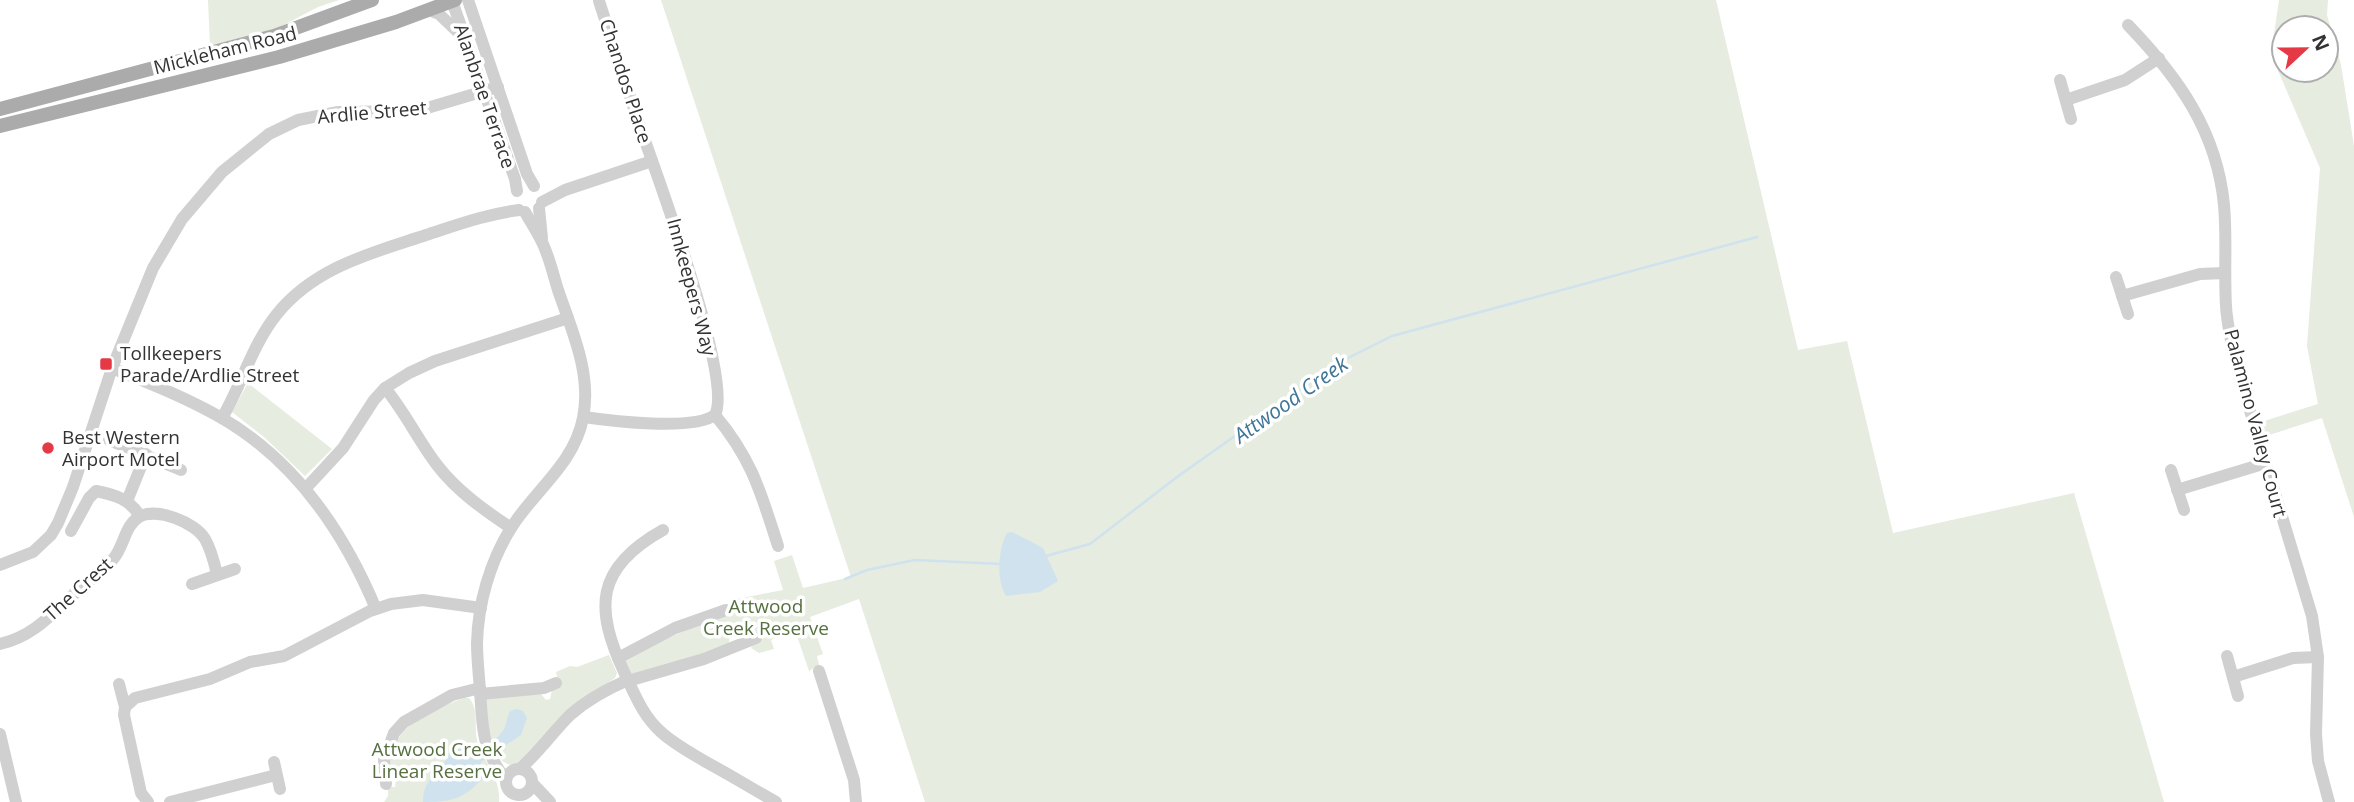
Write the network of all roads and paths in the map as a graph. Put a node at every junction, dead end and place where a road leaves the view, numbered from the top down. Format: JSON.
{"nodes":[{"id":1,"x":372,"y":0,"type":"edge"},
{"id":2,"x":453,"y":0,"type":"edge"},
{"id":3,"x":468,"y":0,"type":"edge"},
{"id":4,"x":599,"y":1,"type":"edge"},
{"id":5,"x":429,"y":10,"type":"junction"},
{"id":6,"x":2128,"y":25,"type":"dead end"},
{"id":7,"x":466,"y":41,"type":"junction"},
{"id":8,"x":2159,"y":58,"type":"junction"},
{"id":9,"x":2060,"y":80,"type":"dead end"},
{"id":10,"x":498,"y":87,"type":"junction"},
{"id":11,"x":484,"y":92,"type":"junction"},
{"id":12,"x":2066,"y":100,"type":"junction"},
{"id":13,"x":4,"y":106,"type":"edge"},
{"id":14,"x":2071,"y":119,"type":"dead end"},
{"id":15,"x":0,"y":126,"type":"edge"},
{"id":16,"x":652,"y":161,"type":"junction"},
{"id":17,"x":539,"y":197,"type":"junction"},
{"id":18,"x":519,"y":203,"type":"junction"},
{"id":19,"x":542,"y":242,"type":"junction"},
{"id":20,"x":2225,"y":273,"type":"junction"},
{"id":21,"x":2116,"y":277,"type":"dead end"},
{"id":22,"x":2122,"y":296,"type":"junction"},
{"id":23,"x":2128,"y":314,"type":"dead end"},
{"id":24,"x":568,"y":318,"type":"junction"},
{"id":25,"x":112,"y":368,"type":"junction"},
{"id":26,"x":385,"y":388,"type":"junction"},
{"id":27,"x":715,"y":415,"type":"junction"},
{"id":28,"x":584,"y":417,"type":"junction"},
{"id":29,"x":222,"y":418,"type":"junction"},
{"id":30,"x":109,"y":440,"type":"dead end"},
{"id":31,"x":146,"y":454,"type":"junction"},
{"id":32,"x":2266,"y":463,"type":"junction"},
{"id":33,"x":181,"y":470,"type":"dead end"},
{"id":34,"x":2171,"y":470,"type":"dead end"},
{"id":35,"x":306,"y":488,"type":"junction"},
{"id":36,"x":2177,"y":490,"type":"junction"},
{"id":37,"x":127,"y":501,"type":"junction"},
{"id":38,"x":2184,"y":510,"type":"dead end"},
{"id":39,"x":140,"y":516,"type":"junction"},
{"id":40,"x":511,"y":528,"type":"junction"},
{"id":41,"x":663,"y":530,"type":"dead end"},
{"id":42,"x":71,"y":531,"type":"dead end"},
{"id":43,"x":778,"y":546,"type":"dead end"},
{"id":44,"x":0,"y":565,"type":"edge"},
{"id":45,"x":235,"y":569,"type":"dead end"},
{"id":46,"x":217,"y":574,"type":"junction"},
{"id":47,"x":191,"y":584,"type":"dead end"},
{"id":48,"x":376,"y":608,"type":"junction"},
{"id":49,"x":481,"y":608,"type":"junction"},
{"id":50,"x":726,"y":610,"type":"dead end"},
{"id":51,"x":756,"y":638,"type":"dead end"},
{"id":52,"x":0,"y":644,"type":"edge"},
{"id":53,"x":2227,"y":656,"type":"dead end"},
{"id":54,"x":2318,"y":657,"type":"junction"},
{"id":55,"x":618,"y":659,"type":"junction"},
{"id":56,"x":819,"y":671,"type":"dead end"},
{"id":57,"x":2233,"y":677,"type":"junction"},
{"id":58,"x":628,"y":681,"type":"junction"},
{"id":59,"x":556,"y":683,"type":"dead end"},
{"id":60,"x":119,"y":684,"type":"dead end"},
{"id":61,"x":480,"y":691,"type":"junction"},
{"id":62,"x":2238,"y":696,"type":"dead end"},
{"id":63,"x":125,"y":708,"type":"junction"},
{"id":64,"x":0,"y":734,"type":"edge"},
{"id":65,"x":386,"y":784,"type":"dead end"},
{"id":66,"x":519,"y":784,"type":"edge"},
{"id":67,"x":280,"y":789,"type":"dead end"},
{"id":68,"x":549,"y":801,"type":"edge"},
{"id":69,"x":16,"y":802,"type":"edge"},
{"id":70,"x":148,"y":802,"type":"edge"},
{"id":71,"x":170,"y":802,"type":"edge"},
{"id":72,"x":505,"y":802,"type":"edge"},
{"id":73,"x":776,"y":802,"type":"edge"},
{"id":74,"x":856,"y":802,"type":"edge"},
{"id":75,"x":2329,"y":802,"type":"edge"}],
"edges":[{"from":1,"to":13,"type":"main road","name":"Mickleham Road"},
{"from":2,"to":5,"type":"main road","name":"Mickleham Road"},
{"from":2,"to":7,"type":"street","name":"Alanbrae Terrace"},
{"from":3,"to":10,"type":"street","name":"Alanbrae Terrace"},
{"from":4,"to":16,"type":"street","name":"Chandos Place"},
{"from":5,"to":7,"type":"street"},
{"from":5,"to":15,"type":"main road","name":"Mickleham Road"},
{"from":6,"to":8,"type":"street","name":"Palamino Valley Court"},
{"from":7,"to":11,"type":"street","name":"Alanbrae Terrace"},
{"from":8,"to":12,"type":"street"},
{"from":8,"to":20,"type":"street","name":"Palamino Valley Court"},
{"from":9,"to":12,"type":"street"},
{"from":10,"to":11,"type":"street","name":"Ardlie Street"},
{"from":10,"to":17,"type":"street","name":"Alanbrae Terrace"},
{"from":11,"to":18,"type":"street","name":"Alanbrae Terrace"},
{"from":11,"to":25,"type":"street","name":"Ardlie Street"},
{"from":12,"to":14,"type":"street"},
{"from":16,"to":17,"type":"street"},
{"from":16,"to":27,"type":"street","name":"Innkeepers Way"},
{"from":17,"to":18,"type":"street"},
{"from":17,"to":18,"type":"street"},
{"from":17,"to":19,"type":"street","name":"Alanbrae Terrace"},
{"from":18,"to":19,"type":"street","name":"Alanbrae Terrace"},
{"from":18,"to":29,"type":"street"},
{"from":19,"to":24,"type":"street","name":"Alanbrae Terrace"},
{"from":20,"to":22,"type":"street"},
{"from":20,"to":32,"type":"street","name":"Palamino Valley Court"},
{"from":21,"to":22,"type":"street"},
{"from":22,"to":23,"type":"street"},
{"from":24,"to":26,"type":"street"},
{"from":24,"to":28,"type":"street","name":"Alanbrae Terrace"},
{"from":25,"to":29,"type":"street"},
{"from":25,"to":44,"type":"street","name":"Ardlie Street"},
{"from":26,"to":35,"type":"street"},
{"from":26,"to":40,"type":"street"},
{"from":27,"to":28,"type":"street"},
{"from":27,"to":43,"type":"street"},
{"from":28,"to":40,"type":"street","name":"Alanbrae Terrace"},
{"from":29,"to":35,"type":"street"},
{"from":30,"to":31,"type":"street"},
{"from":31,"to":33,"type":"street"},
{"from":31,"to":37,"type":"street"},
{"from":32,"to":36,"type":"street"},
{"from":32,"to":54,"type":"street","name":"Palamino Valley Court"},
{"from":34,"to":36,"type":"street"},
{"from":35,"to":48,"type":"street"},
{"from":36,"to":38,"type":"street"},
{"from":37,"to":39,"type":"street"},
{"from":37,"to":42,"type":"street"},
{"from":39,"to":46,"type":"street"},
{"from":39,"to":52,"type":"street","name":"The Crest"},
{"from":40,"to":49,"type":"street","name":"Alanbrae Terrace"},
{"from":41,"to":55,"type":"street"},
{"from":45,"to":46,"type":"street"},
{"from":46,"to":47,"type":"street"},
{"from":48,"to":49,"type":"street"},
{"from":48,"to":63,"type":"street"},
{"from":49,"to":61,"type":"street","name":"Alanbrae Terrace"},
{"from":50,"to":55,"type":"street"},
{"from":51,"to":58,"type":"street"},
{"from":53,"to":57,"type":"street"},
{"from":54,"to":57,"type":"street"},
{"from":54,"to":75,"type":"street","name":"Palamino Valley Court"},
{"from":55,"to":58,"type":"street"},
{"from":56,"to":74,"type":"street"},
{"from":57,"to":62,"type":"street"},
{"from":58,"to":66,"type":"street"},
{"from":58,"to":73,"type":"street"},
{"from":59,"to":61,"type":"street"},
{"from":60,"to":63,"type":"street"},
{"from":61,"to":65,"type":"street"},
{"from":61,"to":66,"type":"street","name":"Alanbrae Terrace"},
{"from":63,"to":70,"type":"street"},
{"from":64,"to":69,"type":"street"},
{"from":66,"to":68,"type":"street","name":"Alanbrae Terrace"},
{"from":66,"to":72,"type":"street"},
{"from":67,"to":71,"type":"street"}]}
